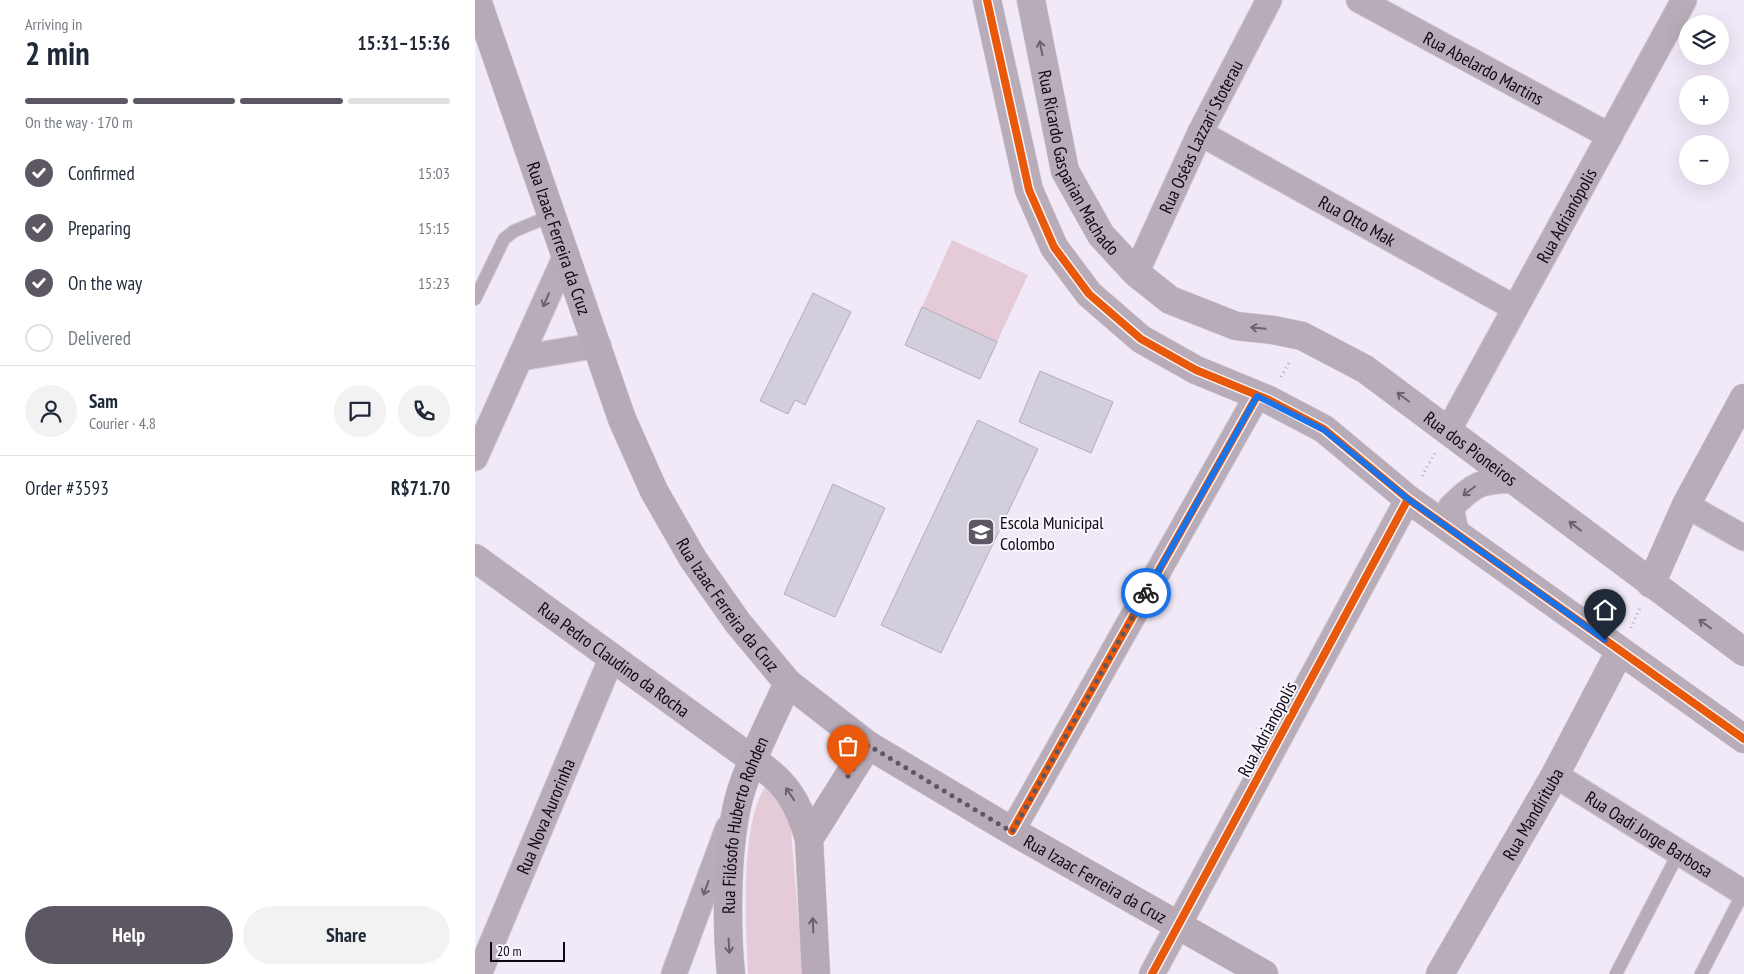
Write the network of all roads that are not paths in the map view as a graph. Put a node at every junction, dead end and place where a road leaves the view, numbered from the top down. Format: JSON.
{"nodes":[{"id":1,"x":477,"y":0,"type":"edge"},
{"id":2,"x":987,"y":0,"type":"edge"},
{"id":3,"x":1031,"y":0,"type":"edge"},
{"id":4,"x":1269,"y":0,"type":"edge"},
{"id":5,"x":1359,"y":0,"type":"edge"},
{"id":6,"x":1684,"y":0,"type":"edge"},
{"id":7,"x":1200,"y":133,"type":"junction"},
{"id":8,"x":1610,"y":136,"type":"junction"},
{"id":9,"x":553,"y":215,"type":"junction"},
{"id":10,"x":566,"y":255,"type":"junction"},
{"id":11,"x":1136,"y":273,"type":"junction"},
{"id":12,"x":475,"y":299,"type":"edge"},
{"id":13,"x":1170,"y":300,"type":"joint"},
{"id":14,"x":1515,"y":308,"type":"junction"},
{"id":15,"x":597,"y":345,"type":"junction"},
{"id":16,"x":521,"y":358,"type":"junction"},
{"id":17,"x":1263,"y":398,"type":"junction"},
{"id":18,"x":1744,"y":398,"type":"edge"},
{"id":19,"x":1448,"y":431,"type":"junction"},
{"id":20,"x":475,"y":458,"type":"edge"},
{"id":21,"x":1515,"y":480,"type":"junction"},
{"id":22,"x":1408,"y":499,"type":"junction"},
{"id":23,"x":1686,"y":505,"type":"junction"},
{"id":24,"x":1456,"y":532,"type":"junction"},
{"id":25,"x":1744,"y":538,"type":"edge"},
{"id":26,"x":475,"y":558,"type":"edge"},
{"id":27,"x":1651,"y":584,"type":"junction"},
{"id":28,"x":1621,"y":651,"type":"junction"},
{"id":29,"x":1744,"y":652,"type":"edge"},
{"id":30,"x":611,"y":657,"type":"junction"},
{"id":31,"x":788,"y":683,"type":"junction"},
{"id":32,"x":1744,"y":739,"type":"edge"},
{"id":33,"x":868,"y":745,"type":"junction"},
{"id":34,"x":753,"y":760,"type":"junction"},
{"id":35,"x":1555,"y":775,"type":"junction"},
{"id":36,"x":741,"y":793,"type":"junction"},
{"id":37,"x":1012,"y":832,"type":"junction"},
{"id":38,"x":809,"y":839,"type":"junction"},
{"id":39,"x":1679,"y":852,"type":"junction"},
{"id":40,"x":1743,"y":893,"type":"edge"},
{"id":41,"x":1179,"y":924,"type":"junction"},
{"id":42,"x":479,"y":974,"type":"edge"},
{"id":43,"x":674,"y":974,"type":"edge"},
{"id":44,"x":731,"y":974,"type":"edge"},
{"id":45,"x":816,"y":974,"type":"edge"},
{"id":46,"x":1152,"y":974,"type":"edge"},
{"id":47,"x":1264,"y":974,"type":"edge"},
{"id":48,"x":1440,"y":974,"type":"edge"},
{"id":49,"x":1616,"y":974,"type":"edge"},
{"id":50,"x":1701,"y":974,"type":"edge"}],
"edges":[{"from":1,"to":9,"type":"main road","name":"Rua Izaac Ferreira da Cruz"},
{"from":2,"to":17,"type":"street"},
{"from":11,"to":3,"type":"street","name":"Rua Ricardo Gasparian Machado","one_way":true},
{"from":4,"to":7,"type":"street","name":"Rua Oséas Lazzari Stoterau"},
{"from":5,"to":8,"type":"street","name":"Rua Abelardo Martins"},
{"from":6,"to":8,"type":"street","name":"Rua Adrianópolis"},
{"from":7,"to":11,"type":"street","name":"Rua Oséas Lazzari Stoterau"},
{"from":7,"to":14,"type":"street","name":"Rua Otto Mak"},
{"from":8,"to":14,"type":"street","name":"Rua Adrianópolis"},
{"from":9,"to":10,"type":"main road","name":"Rua Izaac Ferreira da Cruz"},
{"from":9,"to":12,"type":"lane"},
{"from":10,"to":15,"type":"main road","name":"Rua Izaac Ferreira da Cruz"},
{"from":10,"to":16,"type":"street","one_way":true},
{"from":11,"to":13,"type":"street","name":"Rua Ricardo Gasparian Machado"},
{"from":19,"to":13,"type":"street","name":"Rua dos Pioneiros","one_way":true},
{"from":14,"to":19,"type":"street","name":"Rua Adrianópolis"},
{"from":15,"to":16,"type":"street"},
{"from":15,"to":31,"type":"main road","name":"Rua Izaac Ferreira da Cruz"},
{"from":16,"to":20,"type":"street"},
{"from":17,"to":22,"type":"street"},
{"from":17,"to":37,"type":"street"},
{"from":18,"to":23,"type":"street"},
{"from":19,"to":21,"type":"street","name":"Rua dos Pioneiros"},
{"from":21,"to":24,"type":"street","one_way":true},
{"from":27,"to":21,"type":"street","name":"Rua dos Pioneiros","one_way":true},
{"from":22,"to":24,"type":"street"},
{"from":22,"to":41,"type":"street","name":"Rua Adrianópolis"},
{"from":23,"to":25,"type":"street"},
{"from":23,"to":27,"type":"street"},
{"from":24,"to":28,"type":"street"},
{"from":26,"to":30,"type":"street","name":"Rua Pedro Claudino da Rocha"},
{"from":29,"to":27,"type":"street","name":"Rua dos Pioneiros","one_way":true},
{"from":28,"to":32,"type":"street"},
{"from":28,"to":35,"type":"street","name":"Rua Mandirituba"},
{"from":30,"to":34,"type":"street","name":"Rua Pedro Claudino da Rocha"},
{"from":30,"to":42,"type":"street","name":"Rua Nova Aurorinha"},
{"from":31,"to":33,"type":"main road","name":"Rua Izaac Ferreira da Cruz"},
{"from":31,"to":34,"type":"main road","name":"Rua Filósofo Huberto Rohden"},
{"from":33,"to":37,"type":"main road","name":"Rua Izaac Ferreira da Cruz"},
{"from":33,"to":38,"type":"main road"},
{"from":34,"to":36,"type":"main road","name":"Rua Filósofo Huberto Rohden"},
{"from":38,"to":34,"type":"main road","one_way":true},
{"from":35,"to":39,"type":"street","name":"Rua Oadi Jorge Barbosa"},
{"from":35,"to":48,"type":"street","name":"Rua Mandirituba"},
{"from":36,"to":43,"type":"street","one_way":true},
{"from":36,"to":44,"type":"main road","name":"Rua Filósofo Huberto Rohden","one_way":true},
{"from":37,"to":41,"type":"main road","name":"Rua Izaac Ferreira da Cruz"},
{"from":45,"to":38,"type":"main road","one_way":true},
{"from":39,"to":40,"type":"street","name":"Rua Oadi Jorge Barbosa"},
{"from":39,"to":49,"type":"lane"},
{"from":40,"to":50,"type":"lane"},
{"from":41,"to":46,"type":"street","name":"Rua Adrianópolis"},
{"from":41,"to":47,"type":"main road","name":"Rua Izaac Ferreira da Cruz"}]}
